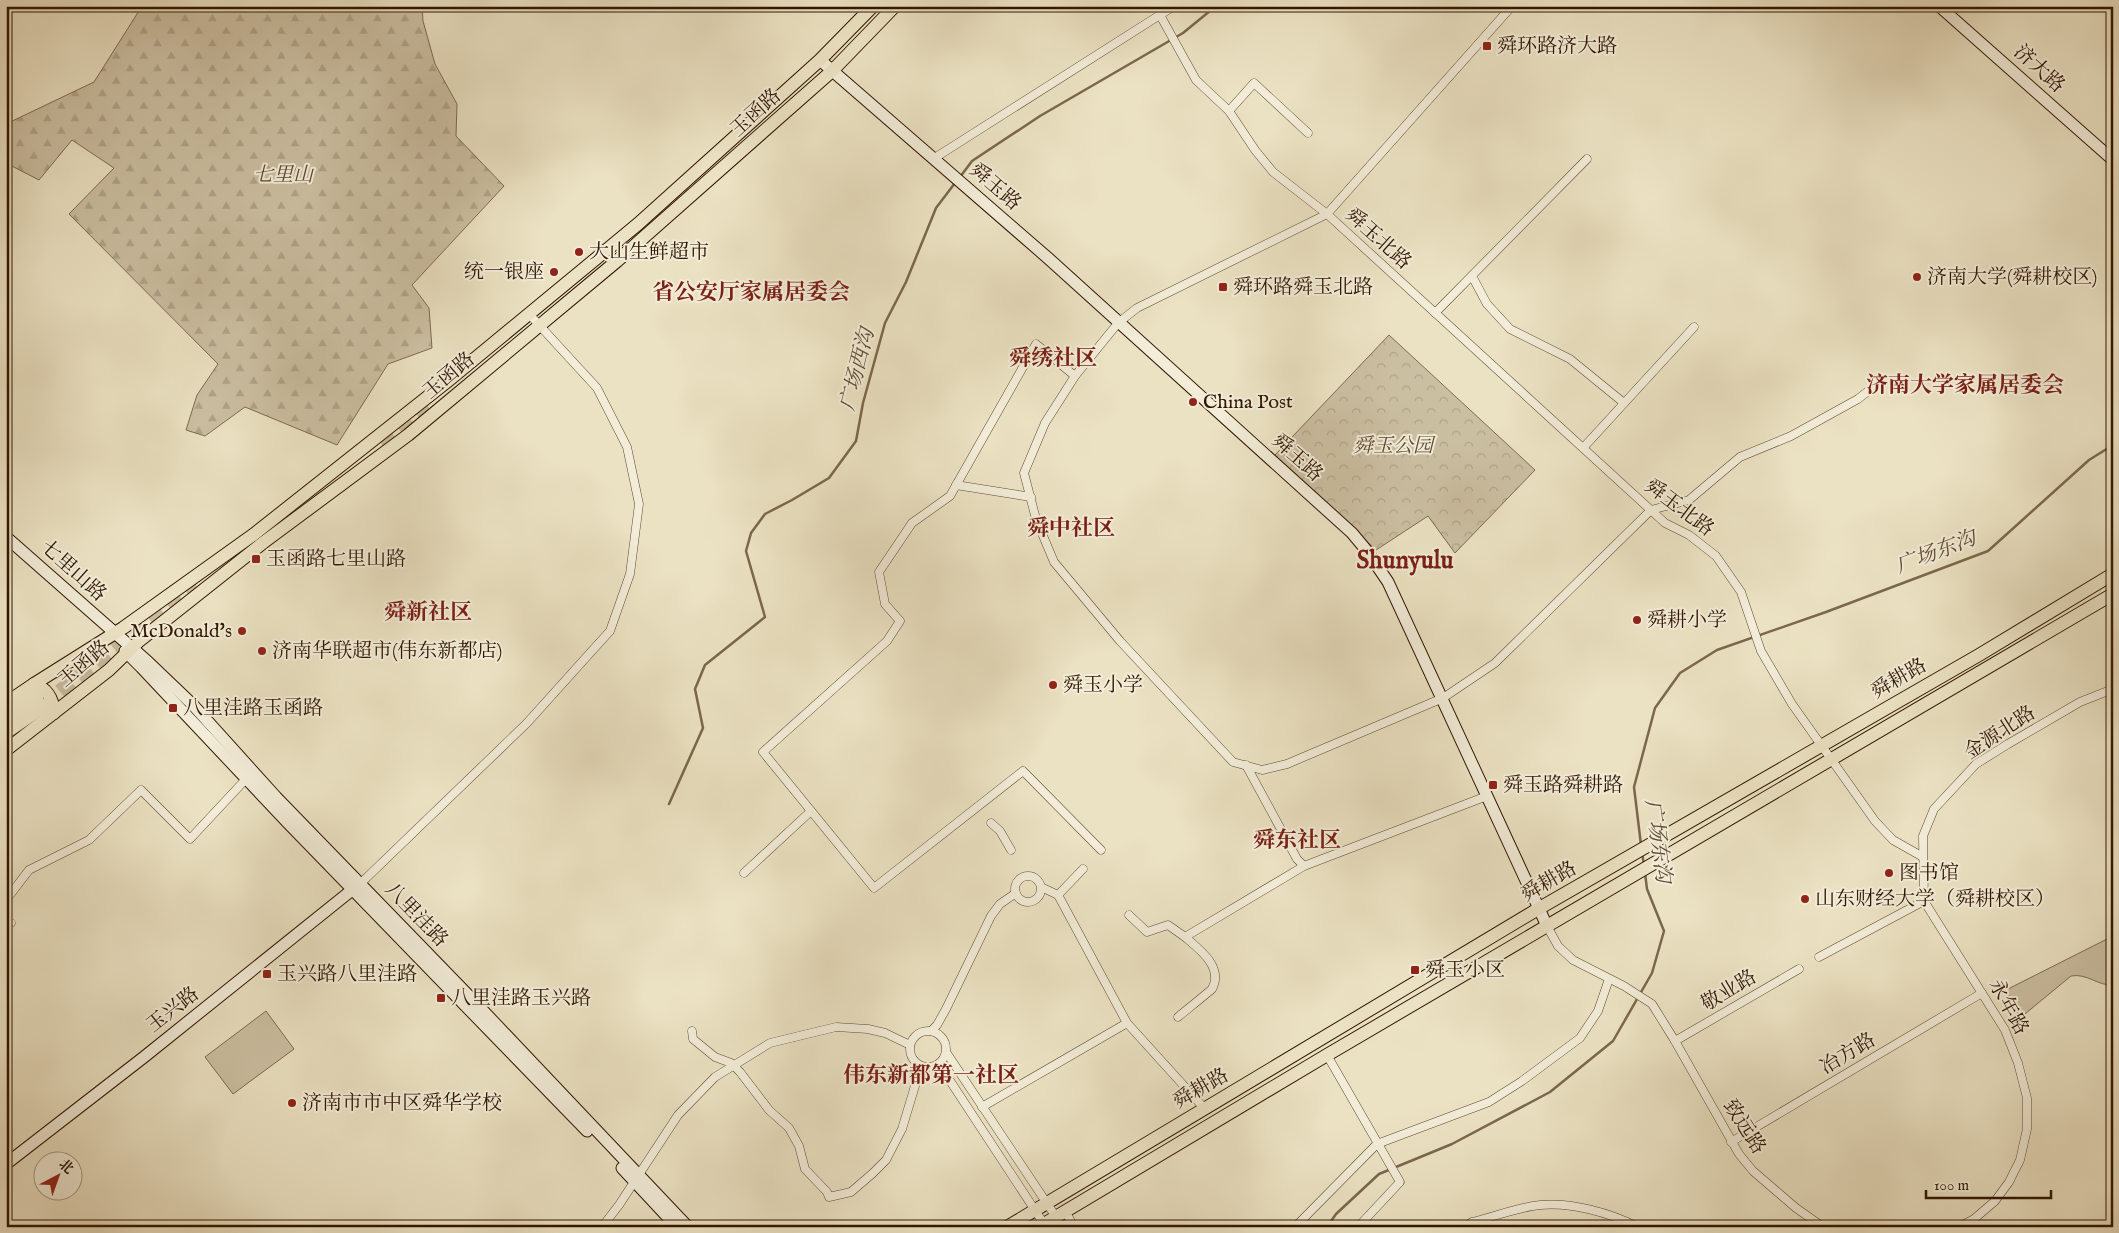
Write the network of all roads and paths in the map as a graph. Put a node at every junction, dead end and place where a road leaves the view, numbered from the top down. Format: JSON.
{"nodes":[{"id":1,"x":873,"y":6,"type":"edge"},
{"id":2,"x":895,"y":6,"type":"edge"},
{"id":3,"x":1174,"y":6,"type":"edge"},
{"id":4,"x":1512,"y":6,"type":"edge"},
{"id":5,"x":1940,"y":6,"type":"edge"},
{"id":6,"x":1160,"y":15,"type":"junction"},
{"id":7,"x":820,"y":60,"type":"junction"},
{"id":8,"x":832,"y":71,"type":"junction"},
{"id":9,"x":1229,"y":111,"type":"junction"},
{"id":10,"x":1308,"y":133,"type":"dead end"},
{"id":11,"x":933,"y":159,"type":"junction"},
{"id":12,"x":1587,"y":159,"type":"dead end"},
{"id":13,"x":2113,"y":160,"type":"edge"},
{"id":14,"x":1327,"y":214,"type":"junction"},
{"id":15,"x":1472,"y":276,"type":"junction"},
{"id":16,"x":1435,"y":313,"type":"junction"},
{"id":17,"x":529,"y":314,"type":"junction"},
{"id":18,"x":1118,"y":323,"type":"junction"},
{"id":19,"x":539,"y":326,"type":"junction"},
{"id":20,"x":1694,"y":327,"type":"dead end"},
{"id":21,"x":1076,"y":376,"type":"junction"},
{"id":22,"x":1872,"y":388,"type":"dead end"},
{"id":23,"x":1624,"y":404,"type":"junction"},
{"id":24,"x":1583,"y":448,"type":"junction"},
{"id":25,"x":956,"y":485,"type":"junction"},
{"id":26,"x":1031,"y":497,"type":"junction"},
{"id":27,"x":1651,"y":510,"type":"junction"},
{"id":28,"x":6,"y":537,"type":"edge"},
{"id":29,"x":6,"y":545,"type":"edge"},
{"id":30,"x":2113,"y":574,"type":"edge"},
{"id":31,"x":2113,"y":594,"type":"edge"},
{"id":32,"x":112,"y":634,"type":"junction"},
{"id":33,"x":130,"y":651,"type":"junction"},
{"id":34,"x":2113,"y":689,"type":"edge"},
{"id":35,"x":1443,"y":698,"type":"junction"},
{"id":36,"x":41,"y":700,"type":"junction"},
{"id":37,"x":6,"y":703,"type":"edge"},
{"id":38,"x":6,"y":718,"type":"edge"},
{"id":39,"x":6,"y":731,"type":"edge"},
{"id":40,"x":1822,"y":745,"type":"junction"},
{"id":41,"x":6,"y":750,"type":"edge"},
{"id":42,"x":1832,"y":760,"type":"junction"},
{"id":43,"x":1246,"y":765,"type":"junction"},
{"id":44,"x":246,"y":779,"type":"junction"},
{"id":45,"x":1487,"y":796,"type":"junction"},
{"id":46,"x":811,"y":811,"type":"junction"},
{"id":47,"x":991,"y":823,"type":"dead end"},
{"id":48,"x":1012,"y":850,"type":"dead end"},
{"id":49,"x":1101,"y":850,"type":"dead end"},
{"id":50,"x":1922,"y":857,"type":"junction"},
{"id":51,"x":1304,"y":866,"type":"junction"},
{"id":52,"x":1083,"y":868,"type":"dead end"},
{"id":53,"x":744,"y":873,"type":"dead end"},
{"id":54,"x":356,"y":887,"type":"junction"},
{"id":55,"x":1040,"y":888,"type":"junction"},
{"id":56,"x":1016,"y":893,"type":"junction"},
{"id":57,"x":1058,"y":895,"type":"junction"},
{"id":58,"x":6,"y":900,"type":"edge"},
{"id":59,"x":1924,"y":901,"type":"junction"},
{"id":60,"x":1538,"y":909,"type":"junction"},
{"id":61,"x":1129,"y":915,"type":"dead end"},
{"id":62,"x":1547,"y":926,"type":"junction"},
{"id":63,"x":1185,"y":937,"type":"junction"},
{"id":64,"x":1819,"y":957,"type":"dead end"},
{"id":65,"x":1800,"y":968,"type":"dead end"},
{"id":66,"x":1609,"y":979,"type":"junction"},
{"id":67,"x":1982,"y":993,"type":"junction"},
{"id":68,"x":1178,"y":1017,"type":"dead end"},
{"id":69,"x":1127,"y":1023,"type":"junction"},
{"id":70,"x":692,"y":1031,"type":"dead end"},
{"id":71,"x":931,"y":1031,"type":"junction"},
{"id":72,"x":1675,"y":1041,"type":"junction"},
{"id":73,"x":910,"y":1045,"type":"junction"},
{"id":74,"x":946,"y":1052,"type":"junction"},
{"id":75,"x":1327,"y":1055,"type":"junction"},
{"id":76,"x":939,"y":1064,"type":"junction"},
{"id":77,"x":734,"y":1066,"type":"junction"},
{"id":78,"x":921,"y":1066,"type":"junction"},
{"id":79,"x":982,"y":1107,"type":"junction"},
{"id":80,"x":1204,"y":1108,"type":"junction"},
{"id":81,"x":1731,"y":1142,"type":"junction"},
{"id":82,"x":1377,"y":1144,"type":"junction"},
{"id":83,"x":6,"y":1164,"type":"edge"},
{"id":84,"x":636,"y":1178,"type":"junction"},
{"id":85,"x":1041,"y":1207,"type":"junction"},
{"id":86,"x":1051,"y":1220,"type":"edge"},
{"id":87,"x":602,"y":1227,"type":"edge"},
{"id":88,"x":677,"y":1227,"type":"edge"},
{"id":89,"x":688,"y":1227,"type":"edge"},
{"id":90,"x":1006,"y":1227,"type":"edge"},
{"id":91,"x":1074,"y":1227,"type":"edge"},
{"id":92,"x":1295,"y":1227,"type":"edge"},
{"id":93,"x":1358,"y":1227,"type":"edge"},
{"id":94,"x":1465,"y":1227,"type":"edge"},
{"id":95,"x":1638,"y":1227,"type":"edge"},
{"id":96,"x":1823,"y":1227,"type":"edge"},
{"id":97,"x":1959,"y":1227,"type":"edge"}],
"edges":[{"from":1,"to":7,"type":"main road","name":"玉函路"},
{"from":2,"to":8,"type":"main road","name":"玉函路"},
{"from":3,"to":6,"type":"street"},
{"from":4,"to":14,"type":"street"},
{"from":5,"to":13,"type":"main road","name":"济大路"},
{"from":6,"to":9,"type":"street","name":"舜玉北路"},
{"from":6,"to":11,"type":"street"},
{"from":7,"to":8,"type":"main road","name":"舜玉路"},
{"from":7,"to":17,"type":"main road","name":"玉函路"},
{"from":8,"to":11,"type":"main road","name":"舜玉路"},
{"from":8,"to":19,"type":"main road","name":"玉函路"},
{"from":9,"to":10,"type":"street"},
{"from":9,"to":14,"type":"street","name":"舜玉北路"},
{"from":11,"to":18,"type":"main road","name":"舜玉路"},
{"from":12,"to":15,"type":"street"},
{"from":14,"to":16,"type":"street","name":"舜玉北路"},
{"from":14,"to":18,"type":"street"},
{"from":15,"to":16,"type":"street"},
{"from":15,"to":23,"type":"street"},
{"from":16,"to":24,"type":"street","name":"舜玉北路"},
{"from":17,"to":19,"type":"street"},
{"from":17,"to":32,"type":"main road","name":"玉函路"},
{"from":18,"to":21,"type":"street"},
{"from":18,"to":35,"type":"main road","name":"舜玉路"},
{"from":19,"to":33,"type":"main road","name":"玉函路"},
{"from":19,"to":54,"type":"street"},
{"from":20,"to":23,"type":"street"},
{"from":21,"to":25,"type":"street"},
{"from":21,"to":26,"type":"street"},
{"from":22,"to":27,"type":"street"},
{"from":23,"to":24,"type":"street"},
{"from":24,"to":27,"type":"street","name":"舜玉北路"},
{"from":25,"to":26,"type":"street"},
{"from":25,"to":46,"type":"street"},
{"from":26,"to":43,"type":"street"},
{"from":27,"to":35,"type":"street"},
{"from":27,"to":40,"type":"street","name":"舜玉北路"},
{"from":28,"to":32,"type":"main road","name":"七里山路"},
{"from":29,"to":32,"type":"main road","name":"七里山路"},
{"from":30,"to":40,"type":"main road","name":"舜耕路"},
{"from":31,"to":42,"type":"main road","name":"舜耕路"},
{"from":32,"to":33,"type":"main road","name":"八里洼路"},
{"from":32,"to":36,"type":"main road","name":"玉函路"},
{"from":33,"to":36,"type":"main road","name":"玉函路"},
{"from":33,"to":44,"type":"main road","name":"八里洼路"},
{"from":33,"to":54,"type":"main road","name":"八里洼路"},
{"from":34,"to":50,"type":"street","name":"金源北路"},
{"from":35,"to":43,"type":"street"},
{"from":35,"to":45,"type":"main road","name":"舜玉路"},
{"from":36,"to":37,"type":"main road","name":"玉函路"},
{"from":36,"to":38,"type":"highway"},
{"from":36,"to":39,"type":"highway"},
{"from":36,"to":41,"type":"main road","name":"玉函路"},
{"from":40,"to":42,"type":"street","name":"舜玉北路"},
{"from":40,"to":60,"type":"main road","name":"舜耕路"},
{"from":42,"to":50,"type":"street","name":"舜玉北路"},
{"from":42,"to":62,"type":"main road","name":"舜耕路"},
{"from":43,"to":51,"type":"street"},
{"from":44,"to":54,"type":"main road","name":"八里洼路"},
{"from":44,"to":58,"type":"street"},
{"from":45,"to":51,"type":"street"},
{"from":45,"to":60,"type":"main road","name":"舜玉路"},
{"from":46,"to":49,"type":"street"},
{"from":46,"to":53,"type":"street"},
{"from":47,"to":48,"type":"street"},
{"from":50,"to":59,"type":"street","name":"永年路"},
{"from":51,"to":63,"type":"street"},
{"from":52,"to":57,"type":"street"},
{"from":54,"to":83,"type":"main road","name":"玉兴路"},
{"from":54,"to":84,"type":"main road","name":"八里洼路"},
{"from":55,"to":56,"type":"street"},
{"from":55,"to":56,"type":"street"},
{"from":55,"to":57,"type":"street"},
{"from":56,"to":71,"type":"street"},
{"from":57,"to":69,"type":"street"},
{"from":59,"to":64,"type":"street"},
{"from":59,"to":67,"type":"street","name":"永年路"},
{"from":60,"to":62,"type":"main road","name":"舜玉路"},
{"from":60,"to":80,"type":"main road","name":"舜耕路"},
{"from":61,"to":63,"type":"street"},
{"from":62,"to":66,"type":"street","name":"致远路"},
{"from":62,"to":75,"type":"main road","name":"舜耕路"},
{"from":63,"to":68,"type":"street"},
{"from":65,"to":72,"type":"street","name":"敬业路"},
{"from":66,"to":72,"type":"street","name":"致远路"},
{"from":66,"to":82,"type":"street"},
{"from":67,"to":81,"type":"street","name":"冶方路"},
{"from":67,"to":97,"type":"street","name":"永年路"},
{"from":69,"to":79,"type":"street"},
{"from":69,"to":80,"type":"street"},
{"from":70,"to":77,"type":"street"},
{"from":71,"to":73,"type":"street"},
{"from":71,"to":74,"type":"street"},
{"from":72,"to":81,"type":"street","name":"致远路"},
{"from":73,"to":77,"type":"street"},
{"from":73,"to":78,"type":"street"},
{"from":74,"to":76,"type":"street"},
{"from":74,"to":79,"type":"street"},
{"from":75,"to":82,"type":"street"},
{"from":75,"to":86,"type":"main road","name":"舜耕路"},
{"from":76,"to":78,"type":"street"},
{"from":76,"to":85,"type":"street"},
{"from":77,"to":78,"type":"street"},
{"from":77,"to":84,"type":"street"},
{"from":79,"to":85,"type":"street"},
{"from":80,"to":85,"type":"main road","name":"舜耕路"},
{"from":81,"to":96,"type":"street","name":"致远路"},
{"from":82,"to":92,"type":"street"},
{"from":82,"to":93,"type":"street"},
{"from":84,"to":87,"type":"street"},
{"from":84,"to":88,"type":"main road","name":"八里洼路"},
{"from":84,"to":89,"type":"main road","name":"八里洼路"},
{"from":85,"to":86,"type":"street"},
{"from":85,"to":86,"type":"street"},
{"from":85,"to":90,"type":"main road","name":"舜耕路"},
{"from":86,"to":91,"type":"street"},
{"from":94,"to":95,"type":"street"}]}
